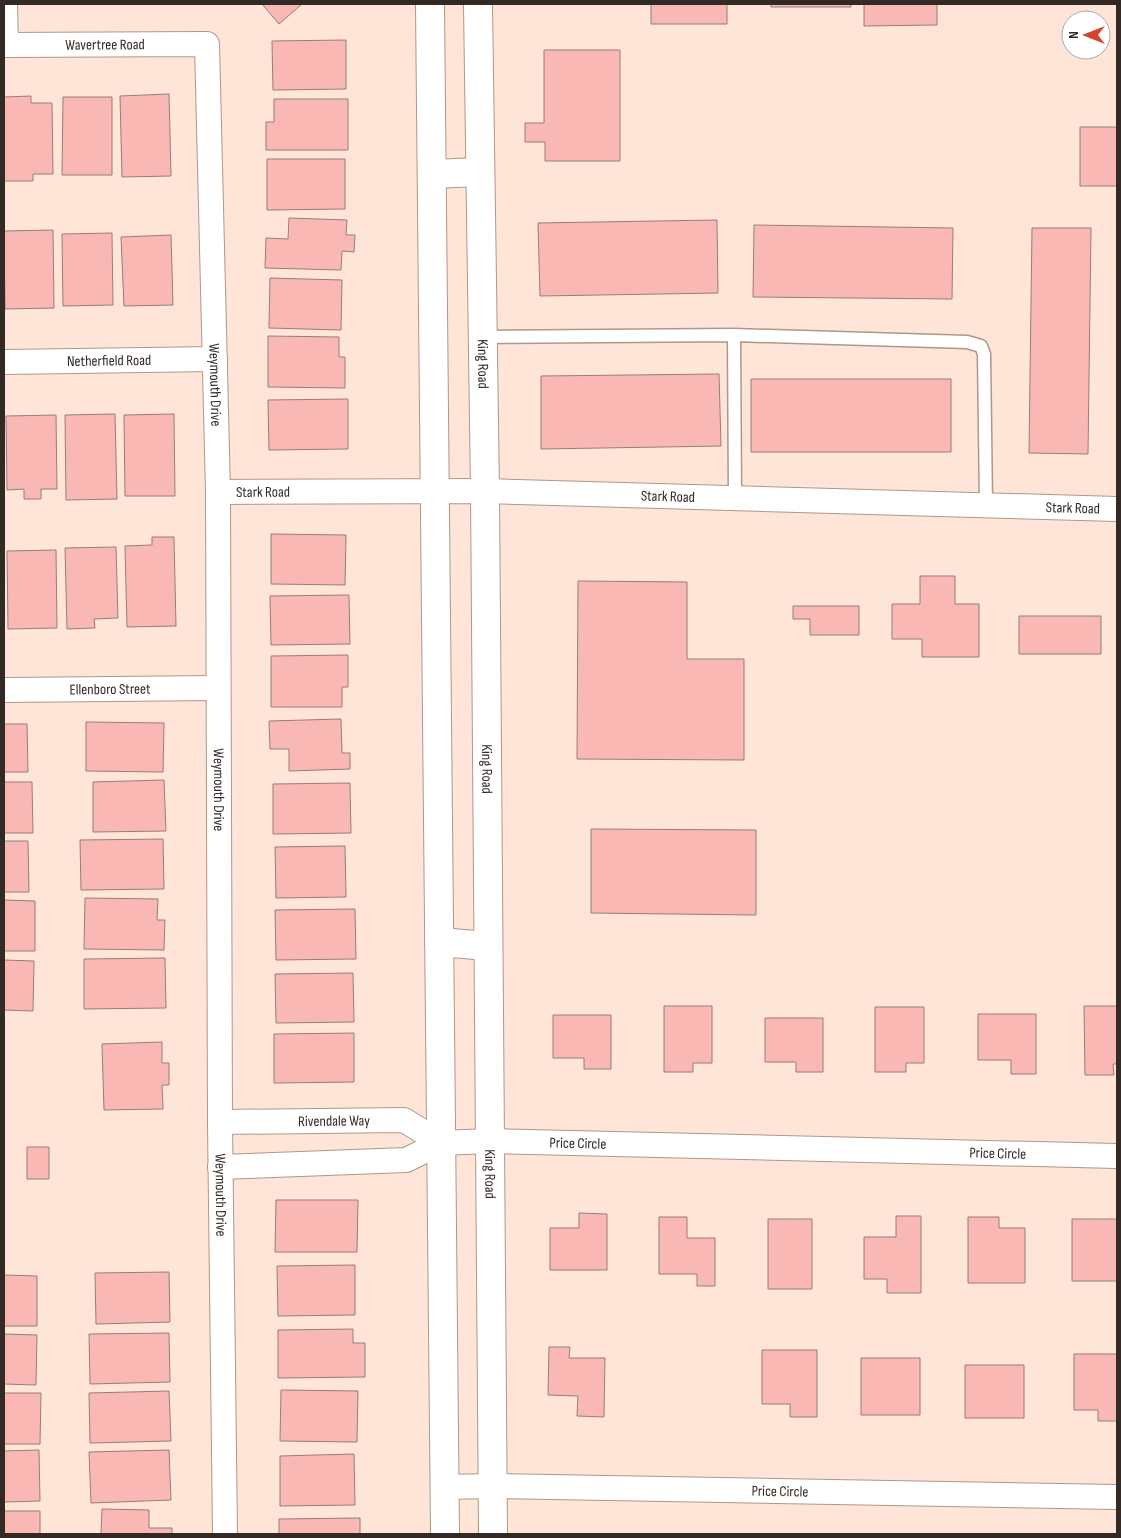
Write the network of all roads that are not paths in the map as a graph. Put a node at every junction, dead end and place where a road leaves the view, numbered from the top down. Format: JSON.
{"nodes":[{"id":1,"x":5,"y":4,"type":"edge"},
{"id":2,"x":430,"y":4,"type":"edge"},
{"id":3,"x":478,"y":4,"type":"edge"},
{"id":4,"x":207,"y":44,"type":"joint"},
{"id":5,"x":5,"y":45,"type":"edge"},
{"id":6,"x":480,"y":172,"type":"junction"},
{"id":7,"x":432,"y":174,"type":"junction"},
{"id":8,"x":734,"y":335,"type":"junction"},
{"id":9,"x":483,"y":337,"type":"junction"},
{"id":10,"x":215,"y":359,"type":"junction"},
{"id":11,"x":4,"y":362,"type":"edge"},
{"id":12,"x":485,"y":491,"type":"junction"},
{"id":13,"x":218,"y":492,"type":"junction"},
{"id":14,"x":436,"y":492,"type":"junction"},
{"id":15,"x":735,"y":498,"type":"junction"},
{"id":16,"x":986,"y":505,"type":"junction"},
{"id":17,"x":1117,"y":509,"type":"edge"},
{"id":18,"x":218,"y":688,"type":"junction"},
{"id":19,"x":4,"y":690,"type":"edge"},
{"id":20,"x":439,"y":942,"type":"junction"},
{"id":21,"x":488,"y":946,"type":"junction"},
{"id":22,"x":220,"y":1122,"type":"junction"},
{"id":23,"x":490,"y":1141,"type":"junction"},
{"id":24,"x":441,"y":1143,"type":"junction"},
{"id":25,"x":1117,"y":1156,"type":"edge"},
{"id":26,"x":220,"y":1168,"type":"junction"},
{"id":27,"x":492,"y":1486,"type":"junction"},
{"id":28,"x":444,"y":1487,"type":"junction"},
{"id":29,"x":1117,"y":1497,"type":"edge"},
{"id":30,"x":225,"y":1534,"type":"edge"},
{"id":31,"x":444,"y":1534,"type":"edge"},
{"id":32,"x":493,"y":1534,"type":"edge"}],
"edges":[{"from":1,"to":5,"type":"street"},
{"from":2,"to":7,"type":"street"},
{"from":3,"to":6,"type":"street","name":"King Road"},
{"from":4,"to":5,"type":"street","name":"Wavertree Road"},
{"from":4,"to":10,"type":"street","name":"Weymouth Drive"},
{"from":6,"to":7,"type":"street"},
{"from":6,"to":9,"type":"street","name":"King Road"},
{"from":7,"to":14,"type":"street"},
{"from":8,"to":9,"type":"lane"},
{"from":8,"to":15,"type":"lane"},
{"from":8,"to":16,"type":"lane"},
{"from":9,"to":12,"type":"street","name":"King Road"},
{"from":10,"to":11,"type":"street","name":"Netherfield Road"},
{"from":10,"to":13,"type":"street","name":"Weymouth Drive"},
{"from":12,"to":14,"type":"street","name":"Stark Road"},
{"from":12,"to":15,"type":"street","name":"Stark Road"},
{"from":12,"to":21,"type":"street","name":"King Road"},
{"from":13,"to":14,"type":"street","name":"Stark Road"},
{"from":13,"to":18,"type":"street","name":"Weymouth Drive"},
{"from":14,"to":20,"type":"street"},
{"from":15,"to":16,"type":"street","name":"Stark Road"},
{"from":16,"to":17,"type":"street","name":"Stark Road"},
{"from":18,"to":19,"type":"street","name":"Ellenboro Street"},
{"from":18,"to":22,"type":"street","name":"Weymouth Drive"},
{"from":20,"to":21,"type":"street"},
{"from":20,"to":24,"type":"street"},
{"from":21,"to":23,"type":"street","name":"King Road"},
{"from":22,"to":24,"type":"street","name":"Rivendale Way"},
{"from":22,"to":26,"type":"street","name":"Weymouth Drive"},
{"from":23,"to":24,"type":"street"},
{"from":23,"to":25,"type":"street","name":"Price Circle"},
{"from":23,"to":27,"type":"street","name":"King Road"},
{"from":24,"to":26,"type":"street"},
{"from":24,"to":28,"type":"street"},
{"from":26,"to":30,"type":"street","name":"Weymouth Drive"},
{"from":27,"to":28,"type":"street","name":"Price Circle"},
{"from":27,"to":29,"type":"street","name":"Price Circle"},
{"from":27,"to":32,"type":"street","name":"King Road"},
{"from":28,"to":31,"type":"street"}]}
